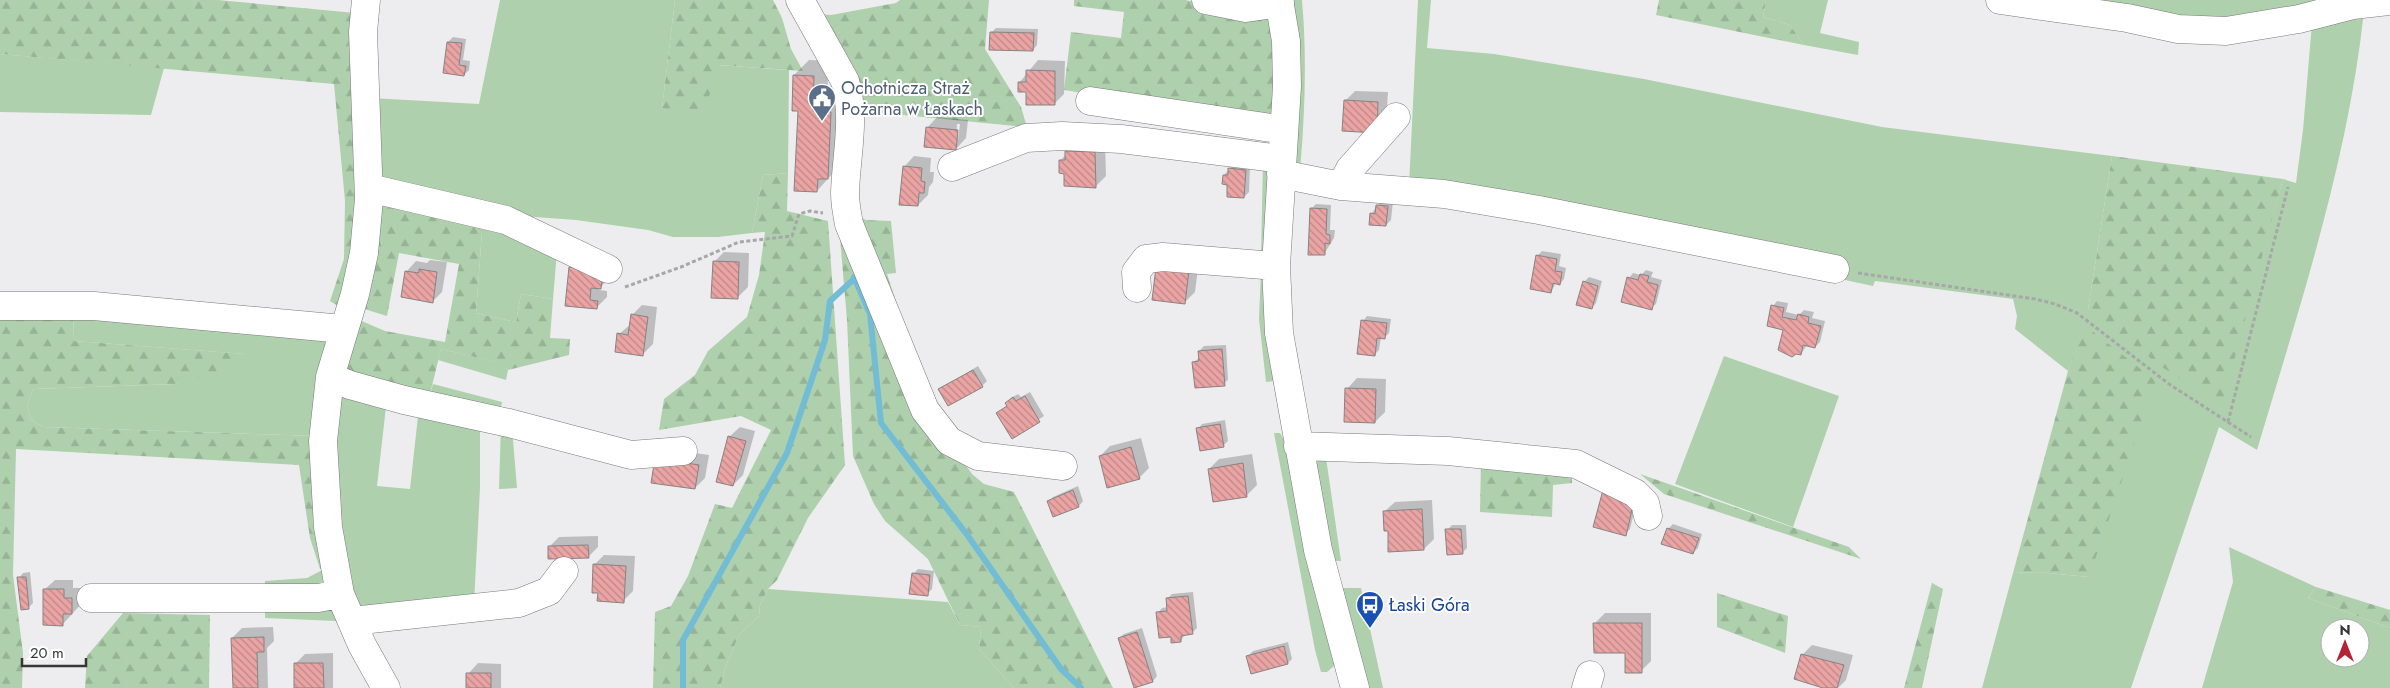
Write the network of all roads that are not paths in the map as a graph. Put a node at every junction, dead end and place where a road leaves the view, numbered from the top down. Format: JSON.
{"nodes":[{"id":1,"x":366,"y":0,"type":"edge"},
{"id":2,"x":800,"y":0,"type":"edge"},
{"id":3,"x":1206,"y":0,"type":"edge"},
{"id":4,"x":2000,"y":0,"type":"edge"},
{"id":5,"x":1280,"y":1,"type":"edge"},
{"id":6,"x":2390,"y":1,"type":"edge"},
{"id":7,"x":1090,"y":101,"type":"dead end"},
{"id":8,"x":1396,"y":117,"type":"dead end"},
{"id":9,"x":1284,"y":130,"type":"junction"},
{"id":10,"x":1281,"y":166,"type":"junction"},
{"id":11,"x":952,"y":167,"type":"dead end"},
{"id":12,"x":1341,"y":186,"type":"junction"},
{"id":13,"x":368,"y":188,"type":"junction"},
{"id":14,"x":1276,"y":266,"type":"junction"},
{"id":15,"x":1835,"y":270,"type":"road end"},
{"id":16,"x":614,"y":279,"type":"road end"},
{"id":17,"x":1137,"y":288,"type":"dead end"},
{"id":18,"x":0,"y":306,"type":"edge"},
{"id":19,"x":343,"y":330,"type":"junction"},
{"id":20,"x":330,"y":377,"type":"junction"},
{"id":21,"x":1298,"y":446,"type":"junction"},
{"id":22,"x":683,"y":451,"type":"dead end"},
{"id":23,"x":1063,"y":466,"type":"dead end"},
{"id":24,"x":1648,"y":516,"type":"dead end"},
{"id":25,"x":564,"y":571,"type":"dead end"},
{"id":26,"x":340,"y":594,"type":"junction"},
{"id":27,"x":91,"y":598,"type":"dead end"},
{"id":28,"x":352,"y":621,"type":"junction"},
{"id":29,"x":386,"y":688,"type":"edge"},
{"id":30,"x":1355,"y":688,"type":"edge"}],
"edges":[{"from":1,"to":13,"type":"street"},
{"from":2,"to":23,"type":"street"},
{"from":3,"to":5,"type":"street"},
{"from":4,"to":6,"type":"street"},
{"from":5,"to":9,"type":"street"},
{"from":7,"to":9,"type":"street"},
{"from":8,"to":12,"type":"street"},
{"from":9,"to":10,"type":"street"},
{"from":10,"to":11,"type":"street"},
{"from":10,"to":12,"type":"street"},
{"from":10,"to":14,"type":"street"},
{"from":12,"to":15,"type":"street"},
{"from":13,"to":16,"type":"street"},
{"from":13,"to":19,"type":"street"},
{"from":14,"to":17,"type":"street"},
{"from":14,"to":21,"type":"street"},
{"from":18,"to":19,"type":"street"},
{"from":19,"to":20,"type":"street"},
{"from":20,"to":22,"type":"street"},
{"from":20,"to":26,"type":"street"},
{"from":21,"to":24,"type":"street"},
{"from":21,"to":30,"type":"street"},
{"from":25,"to":28,"type":"street"},
{"from":26,"to":27,"type":"street"},
{"from":26,"to":28,"type":"street"},
{"from":28,"to":29,"type":"street"}]}
